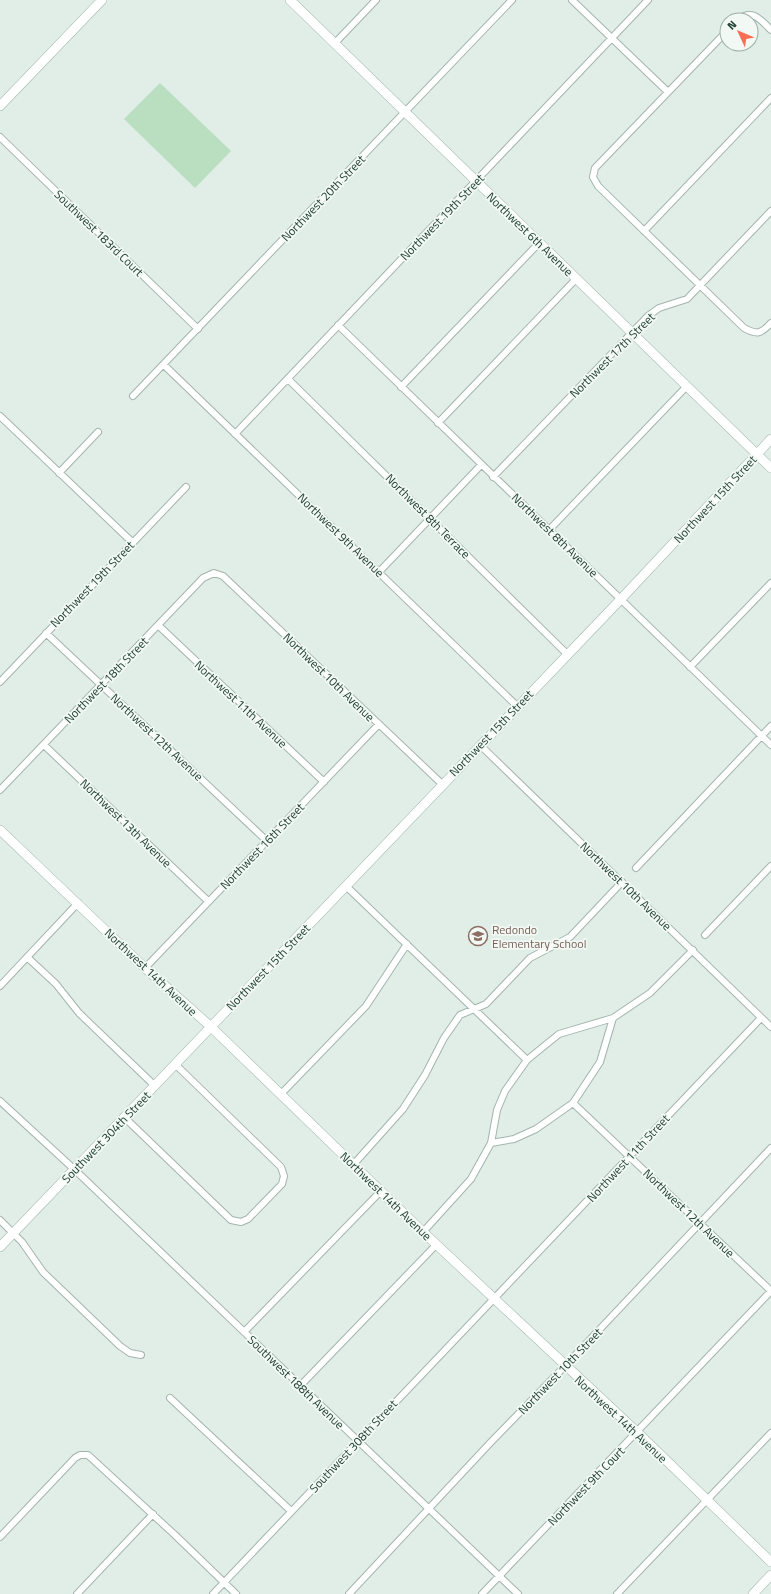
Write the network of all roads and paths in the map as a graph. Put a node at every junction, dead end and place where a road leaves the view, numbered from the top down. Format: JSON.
{"nodes":[{"id":1,"x":102,"y":0,"type":"edge"},
{"id":2,"x":290,"y":0,"type":"edge"},
{"id":3,"x":376,"y":0,"type":"edge"},
{"id":4,"x":512,"y":0,"type":"edge"},
{"id":5,"x":572,"y":0,"type":"edge"},
{"id":6,"x":648,"y":0,"type":"edge"},
{"id":7,"x":759,"y":19,"type":"edge"},
{"id":8,"x":771,"y":30,"type":"edge"},
{"id":9,"x":611,"y":38,"type":"junction"},
{"id":10,"x":719,"y":39,"type":"edge"},
{"id":11,"x":334,"y":43,"type":"junction"},
{"id":12,"x":668,"y":92,"type":"junction"},
{"id":13,"x":771,"y":98,"type":"edge"},
{"id":14,"x":0,"y":106,"type":"edge"},
{"id":15,"x":406,"y":112,"type":"junction"},
{"id":16,"x":0,"y":137,"type":"edge"},
{"id":17,"x":476,"y":181,"type":"junction"},
{"id":18,"x":771,"y":211,"type":"edge"},
{"id":19,"x":644,"y":231,"type":"junction"},
{"id":20,"x":539,"y":243,"type":"junction"},
{"id":21,"x":576,"y":279,"type":"junction"},
{"id":22,"x":700,"y":285,"type":"junction"},
{"id":23,"x":771,"y":323,"type":"edge"},
{"id":24,"x":338,"y":325,"type":"junction"},
{"id":25,"x":198,"y":330,"type":"junction"},
{"id":26,"x":632,"y":332,"type":"junction"},
{"id":27,"x":164,"y":365,"type":"junction"},
{"id":28,"x":288,"y":379,"type":"junction"},
{"id":29,"x":687,"y":386,"type":"junction"},
{"id":30,"x":401,"y":388,"type":"junction"},
{"id":31,"x":134,"y":396,"type":"dead end"},
{"id":32,"x":0,"y":416,"type":"edge"},
{"id":33,"x":438,"y":423,"type":"junction"},
{"id":34,"x":98,"y":432,"type":"dead end"},
{"id":35,"x":235,"y":434,"type":"junction"},
{"id":36,"x":771,"y":439,"type":"edge"},
{"id":37,"x":757,"y":454,"type":"junction"},
{"id":38,"x":481,"y":465,"type":"junction"},
{"id":39,"x":771,"y":468,"type":"edge"},
{"id":40,"x":59,"y":472,"type":"junction"},
{"id":41,"x":493,"y":476,"type":"junction"},
{"id":42,"x":186,"y":487,"type":"dead end"},
{"id":43,"x":430,"y":519,"type":"junction"},
{"id":44,"x":549,"y":530,"type":"junction"},
{"id":45,"x":132,"y":542,"type":"junction"},
{"id":46,"x":379,"y":572,"type":"junction"},
{"id":47,"x":214,"y":573,"type":"joint"},
{"id":48,"x":771,"y":584,"type":"edge"},
{"id":49,"x":621,"y":599,"type":"junction"},
{"id":50,"x":159,"y":626,"type":"junction"},
{"id":51,"x":46,"y":633,"type":"junction"},
{"id":52,"x":567,"y":654,"type":"junction"},
{"id":53,"x":690,"y":667,"type":"junction"},
{"id":54,"x":0,"y":682,"type":"edge"},
{"id":55,"x":102,"y":685,"type":"junction"},
{"id":56,"x":517,"y":706,"type":"junction"},
{"id":57,"x":379,"y":724,"type":"junction"},
{"id":58,"x":771,"y":726,"type":"edge"},
{"id":59,"x":762,"y":736,"type":"junction"},
{"id":60,"x":44,"y":745,"type":"junction"},
{"id":61,"x":480,"y":746,"type":"junction"},
{"id":62,"x":771,"y":746,"type":"edge"},
{"id":63,"x":324,"y":782,"type":"junction"},
{"id":64,"x":442,"y":784,"type":"junction"},
{"id":65,"x":0,"y":790,"type":"edge"},
{"id":66,"x":0,"y":830,"type":"edge"},
{"id":67,"x":267,"y":841,"type":"junction"},
{"id":68,"x":771,"y":866,"type":"edge"},
{"id":69,"x":636,"y":868,"type":"dead end"},
{"id":70,"x":622,"y":882,"type":"junction"},
{"id":71,"x":346,"y":886,"type":"junction"},
{"id":72,"x":208,"y":901,"type":"junction"},
{"id":73,"x":78,"y":904,"type":"junction"},
{"id":74,"x":705,"y":935,"type":"dead end"},
{"id":75,"x":407,"y":944,"type":"junction"},
{"id":76,"x":693,"y":950,"type":"junction"},
{"id":77,"x":28,"y":957,"type":"junction"},
{"id":78,"x":145,"y":968,"type":"junction"},
{"id":79,"x":0,"y":986,"type":"edge"},
{"id":80,"x":474,"y":1008,"type":"junction"},
{"id":81,"x":613,"y":1018,"type":"junction"},
{"id":82,"x":762,"y":1018,"type":"junction"},
{"id":83,"x":210,"y":1026,"type":"junction"},
{"id":84,"x":771,"y":1027,"type":"edge"},
{"id":85,"x":527,"y":1060,"type":"junction"},
{"id":86,"x":175,"y":1064,"type":"junction"},
{"id":87,"x":154,"y":1086,"type":"junction"},
{"id":88,"x":281,"y":1094,"type":"junction"},
{"id":89,"x":0,"y":1101,"type":"edge"},
{"id":90,"x":573,"y":1103,"type":"junction"},
{"id":91,"x":124,"y":1117,"type":"junction"},
{"id":92,"x":491,"y":1144,"type":"junction"},
{"id":93,"x":771,"y":1148,"type":"edge"},
{"id":94,"x":629,"y":1156,"type":"junction"},
{"id":95,"x":353,"y":1165,"type":"junction"},
{"id":96,"x":75,"y":1170,"type":"junction"},
{"id":97,"x":380,"y":1192,"type":"junction"},
{"id":98,"x":0,"y":1220,"type":"edge"},
{"id":99,"x":700,"y":1224,"type":"junction"},
{"id":100,"x":13,"y":1232,"type":"junction"},
{"id":101,"x":423,"y":1232,"type":"junction"},
{"id":102,"x":436,"y":1245,"type":"junction"},
{"id":103,"x":0,"y":1247,"type":"edge"},
{"id":104,"x":771,"y":1291,"type":"edge"},
{"id":105,"x":494,"y":1299,"type":"junction"},
{"id":106,"x":244,"y":1332,"type":"junction"},
{"id":107,"x":141,"y":1355,"type":"dead end"},
{"id":108,"x":565,"y":1366,"type":"junction"},
{"id":109,"x":300,"y":1386,"type":"junction"},
{"id":110,"x":170,"y":1398,"type":"dead end"},
{"id":111,"x":637,"y":1432,"type":"junction"},
{"id":112,"x":771,"y":1433,"type":"edge"},
{"id":113,"x":358,"y":1441,"type":"junction"},
{"id":114,"x":706,"y":1501,"type":"junction"},
{"id":115,"x":428,"y":1509,"type":"junction"},
{"id":116,"x":291,"y":1511,"type":"junction"},
{"id":117,"x":153,"y":1514,"type":"junction"},
{"id":118,"x":0,"y":1537,"type":"edge"},
{"id":119,"x":771,"y":1562,"type":"edge"},
{"id":120,"x":771,"y":1575,"type":"edge"},
{"id":121,"x":499,"y":1577,"type":"junction"},
{"id":122,"x":224,"y":1583,"type":"junction"},
{"id":123,"x":77,"y":1594,"type":"edge"},
{"id":124,"x":213,"y":1594,"type":"edge"},
{"id":125,"x":236,"y":1594,"type":"edge"},
{"id":126,"x":349,"y":1594,"type":"edge"},
{"id":127,"x":482,"y":1594,"type":"edge"},
{"id":128,"x":518,"y":1594,"type":"edge"},
{"id":129,"x":617,"y":1594,"type":"edge"},
{"id":130,"x":753,"y":1594,"type":"edge"}],
"edges":[{"from":1,"to":14,"type":"street"},
{"from":2,"to":11,"type":"street","name":"Northwest 6th Avenue"},
{"from":3,"to":11,"type":"street"},
{"from":4,"to":15,"type":"street","name":"Northwest 20th Street"},
{"from":5,"to":9,"type":"street"},
{"from":6,"to":9,"type":"street","name":"Northwest 19th Street"},
{"from":7,"to":8,"type":"street"},
{"from":9,"to":12,"type":"street"},
{"from":9,"to":17,"type":"street","name":"Northwest 19th Street"},
{"from":10,"to":12,"type":"street"},
{"from":11,"to":15,"type":"street","name":"Northwest 6th Avenue"},
{"from":12,"to":19,"type":"street"},
{"from":13,"to":19,"type":"street"},
{"from":15,"to":17,"type":"street","name":"Northwest 6th Avenue"},
{"from":15,"to":25,"type":"street","name":"Northwest 20th Street"},
{"from":16,"to":25,"type":"street","name":"Southwest 183rd Court"},
{"from":17,"to":20,"type":"street","name":"Northwest 6th Avenue"},
{"from":17,"to":24,"type":"street","name":"Northwest 19th Street"},
{"from":18,"to":22,"type":"street","name":"Northwest 17th Street"},
{"from":19,"to":22,"type":"street"},
{"from":20,"to":21,"type":"street","name":"Northwest 6th Avenue"},
{"from":20,"to":30,"type":"street"},
{"from":21,"to":26,"type":"street","name":"Northwest 6th Avenue"},
{"from":21,"to":33,"type":"street"},
{"from":22,"to":23,"type":"street"},
{"from":22,"to":26,"type":"street","name":"Northwest 17th Street"},
{"from":24,"to":28,"type":"street","name":"Northwest 19th Street"},
{"from":24,"to":30,"type":"street","name":"Northwest 8th Avenue"},
{"from":25,"to":27,"type":"street","name":"Northwest 20th Street"},
{"from":26,"to":29,"type":"street","name":"Northwest 6th Avenue"},
{"from":26,"to":41,"type":"street","name":"Northwest 17th Street"},
{"from":27,"to":31,"type":"street","name":"Northwest 20th Street"},
{"from":27,"to":35,"type":"street","name":"Northwest 9th Avenue"},
{"from":28,"to":35,"type":"street","name":"Northwest 19th Street"},
{"from":28,"to":43,"type":"street","name":"Northwest 8th Terrace"},
{"from":29,"to":37,"type":"street","name":"Northwest 6th Avenue"},
{"from":29,"to":44,"type":"street"},
{"from":30,"to":33,"type":"street","name":"Northwest 8th Avenue"},
{"from":32,"to":40,"type":"street"},
{"from":33,"to":38,"type":"street","name":"Northwest 8th Avenue"},
{"from":34,"to":40,"type":"street"},
{"from":35,"to":46,"type":"street","name":"Northwest 9th Avenue"},
{"from":36,"to":37,"type":"street","name":"Northwest 15th Street"},
{"from":37,"to":39,"type":"street","name":"Northwest 6th Avenue"},
{"from":37,"to":49,"type":"street","name":"Northwest 15th Street"},
{"from":38,"to":41,"type":"street","name":"Northwest 8th Avenue"},
{"from":38,"to":43,"type":"street"},
{"from":40,"to":45,"type":"street"},
{"from":41,"to":44,"type":"street","name":"Northwest 8th Avenue"},
{"from":42,"to":45,"type":"street","name":"Northwest 19th Street"},
{"from":43,"to":46,"type":"street"},
{"from":43,"to":52,"type":"street","name":"Northwest 8th Terrace"},
{"from":44,"to":49,"type":"street","name":"Northwest 8th Avenue"},
{"from":45,"to":51,"type":"street","name":"Northwest 19th Street"},
{"from":46,"to":56,"type":"street","name":"Northwest 9th Avenue"},
{"from":47,"to":50,"type":"street","name":"Northwest 18th Street"},
{"from":47,"to":57,"type":"street","name":"Northwest 10th Avenue"},
{"from":48,"to":53,"type":"street"},
{"from":49,"to":52,"type":"street","name":"Northwest 15th Street"},
{"from":49,"to":53,"type":"street","name":"Northwest 8th Avenue"},
{"from":50,"to":55,"type":"street","name":"Northwest 18th Street"},
{"from":50,"to":63,"type":"street","name":"Northwest 11th Avenue"},
{"from":51,"to":54,"type":"street","name":"Northwest 19th Street"},
{"from":51,"to":55,"type":"street","name":"Northwest 12th Avenue"},
{"from":52,"to":56,"type":"street","name":"Northwest 15th Street"},
{"from":53,"to":59,"type":"street","name":"Northwest 8th Avenue"},
{"from":55,"to":60,"type":"street","name":"Northwest 18th Street"},
{"from":55,"to":67,"type":"street","name":"Northwest 12th Avenue"},
{"from":56,"to":61,"type":"street","name":"Northwest 15th Street"},
{"from":57,"to":63,"type":"street","name":"Northwest 16th Street"},
{"from":57,"to":64,"type":"street","name":"Northwest 10th Avenue"},
{"from":58,"to":59,"type":"street"},
{"from":59,"to":62,"type":"street","name":"Northwest 8th Avenue"},
{"from":59,"to":69,"type":"street"},
{"from":60,"to":65,"type":"street","name":"Northwest 18th Street"},
{"from":60,"to":72,"type":"street","name":"Northwest 13th Avenue"},
{"from":61,"to":64,"type":"street","name":"Northwest 15th Street"},
{"from":61,"to":70,"type":"street","name":"Northwest 10th Avenue"},
{"from":63,"to":67,"type":"street","name":"Northwest 16th Street"},
{"from":64,"to":71,"type":"street","name":"Northwest 15th Street"},
{"from":66,"to":73,"type":"street","name":"Northwest 14th Avenue"},
{"from":67,"to":72,"type":"street","name":"Northwest 16th Street"},
{"from":68,"to":74,"type":"street"},
{"from":70,"to":76,"type":"street","name":"Northwest 10th Avenue"},
{"from":70,"to":80,"type":"street"},
{"from":71,"to":75,"type":"street"},
{"from":71,"to":83,"type":"street","name":"Northwest 15th Street"},
{"from":72,"to":78,"type":"street","name":"Northwest 16th Street"},
{"from":73,"to":77,"type":"street"},
{"from":73,"to":78,"type":"street","name":"Northwest 14th Avenue"},
{"from":75,"to":80,"type":"street"},
{"from":75,"to":88,"type":"street"},
{"from":76,"to":81,"type":"street"},
{"from":76,"to":82,"type":"street","name":"Northwest 10th Avenue"},
{"from":77,"to":79,"type":"street"},
{"from":77,"to":87,"type":"street"},
{"from":78,"to":83,"type":"street","name":"Northwest 14th Avenue"},
{"from":80,"to":85,"type":"street"},
{"from":80,"to":95,"type":"street"},
{"from":81,"to":85,"type":"street"},
{"from":81,"to":90,"type":"street"},
{"from":82,"to":84,"type":"street","name":"Northwest 10th Avenue"},
{"from":82,"to":94,"type":"street","name":"Northwest 11th Street"},
{"from":83,"to":86,"type":"street","name":"Southwest 304th Street"},
{"from":83,"to":88,"type":"street","name":"Northwest 14th Avenue"},
{"from":85,"to":92,"type":"street"},
{"from":86,"to":87,"type":"street","name":"Southwest 304th Street"},
{"from":86,"to":91,"type":"street"},
{"from":87,"to":91,"type":"street","name":"Southwest 304th Street"},
{"from":88,"to":95,"type":"street","name":"Northwest 14th Avenue"},
{"from":89,"to":96,"type":"street","name":"Southwest 188th Avenue"},
{"from":90,"to":92,"type":"street"},
{"from":90,"to":94,"type":"street","name":"Northwest 12th Avenue"},
{"from":91,"to":96,"type":"street","name":"Southwest 304th Street"},
{"from":92,"to":101,"type":"street"},
{"from":93,"to":99,"type":"street","name":"Northwest 10th Street"},
{"from":94,"to":99,"type":"street","name":"Northwest 12th Avenue"},
{"from":94,"to":105,"type":"street","name":"Northwest 11th Street"},
{"from":95,"to":97,"type":"street","name":"Northwest 14th Avenue"},
{"from":96,"to":100,"type":"street","name":"Southwest 304th Street"},
{"from":96,"to":106,"type":"street","name":"Southwest 188th Avenue"},
{"from":97,"to":101,"type":"street","name":"Northwest 14th Avenue"},
{"from":97,"to":106,"type":"street"},
{"from":98,"to":100,"type":"street"},
{"from":99,"to":104,"type":"street","name":"Northwest 12th Avenue"},
{"from":99,"to":108,"type":"street","name":"Northwest 10th Street"},
{"from":100,"to":103,"type":"street","name":"Southwest 304th Street"},
{"from":100,"to":107,"type":"street"},
{"from":101,"to":102,"type":"street","name":"Northwest 14th Avenue"},
{"from":102,"to":105,"type":"street","name":"Northwest 14th Avenue"},
{"from":102,"to":109,"type":"street"},
{"from":104,"to":111,"type":"street","name":"Northwest 9th Court"},
{"from":105,"to":108,"type":"street","name":"Northwest 14th Avenue"},
{"from":105,"to":113,"type":"street","name":"Southwest 308th Street"},
{"from":106,"to":109,"type":"street","name":"Southwest 188th Avenue"},
{"from":108,"to":111,"type":"street","name":"Northwest 14th Avenue"},
{"from":108,"to":115,"type":"street","name":"Northwest 10th Street"},
{"from":109,"to":113,"type":"street","name":"Southwest 188th Avenue"},
{"from":110,"to":116,"type":"street"},
{"from":111,"to":114,"type":"street","name":"Northwest 14th Avenue"},
{"from":111,"to":121,"type":"street","name":"Northwest 9th Court"},
{"from":112,"to":114,"type":"street"},
{"from":113,"to":115,"type":"street","name":"Southwest 188th Avenue"},
{"from":113,"to":116,"type":"street","name":"Southwest 308th Street"},
{"from":114,"to":119,"type":"street","name":"Northwest 14th Avenue"},
{"from":114,"to":129,"type":"street"},
{"from":115,"to":121,"type":"street","name":"Southwest 188th Avenue"},
{"from":115,"to":126,"type":"street","name":"Northwest 10th Street"},
{"from":116,"to":122,"type":"street","name":"Southwest 308th Street"},
{"from":117,"to":118,"type":"street"},
{"from":117,"to":122,"type":"street"},
{"from":117,"to":123,"type":"street"},
{"from":120,"to":130,"type":"street"},
{"from":121,"to":127,"type":"street","name":"Northwest 9th Court"},
{"from":121,"to":128,"type":"street","name":"Southwest 188th Avenue"},
{"from":122,"to":124,"type":"street","name":"Southwest 308th Street"},
{"from":122,"to":125,"type":"street"}]}
